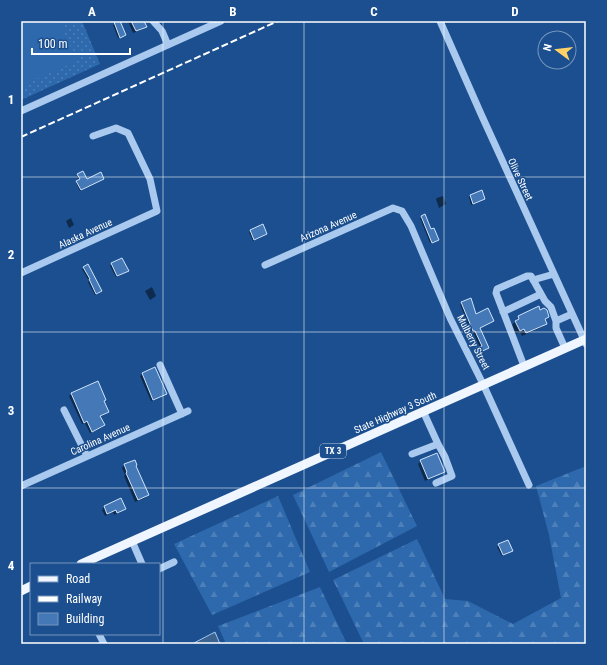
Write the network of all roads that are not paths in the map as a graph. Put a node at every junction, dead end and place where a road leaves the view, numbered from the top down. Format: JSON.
{"nodes":[{"id":1,"x":154,"y":21,"type":"edge"},
{"id":2,"x":221,"y":21,"type":"edge"},
{"id":3,"x":440,"y":21,"type":"edge"},
{"id":4,"x":168,"y":45,"type":"junction"},
{"id":5,"x":21,"y":111,"type":"edge"},
{"id":6,"x":93,"y":136,"type":"dead end"},
{"id":7,"x":399,"y":210,"type":"joint"},
{"id":8,"x":265,"y":265,"type":"dead end"},
{"id":9,"x":21,"y":273,"type":"edge"},
{"id":10,"x":554,"y":274,"type":"junction"},
{"id":11,"x":533,"y":280,"type":"junction"},
{"id":12,"x":541,"y":294,"type":"junction"},
{"id":13,"x":503,"y":312,"type":"junction"},
{"id":14,"x":572,"y":314,"type":"junction"},
{"id":15,"x":556,"y":321,"type":"junction"},
{"id":16,"x":585,"y":341,"type":"edge"},
{"id":17,"x":564,"y":348,"type":"junction"},
{"id":18,"x":160,"y":365,"type":"dead end"},
{"id":19,"x":524,"y":366,"type":"junction"},
{"id":20,"x":483,"y":384,"type":"junction"},
{"id":21,"x":64,"y":410,"type":"dead end"},
{"id":22,"x":423,"y":411,"type":"junction"},
{"id":23,"x":438,"y":444,"type":"junction"},
{"id":24,"x":412,"y":454,"type":"dead end"},
{"id":25,"x":87,"y":456,"type":"junction"},
{"id":26,"x":436,"y":483,"type":"dead end"},
{"id":27,"x":529,"y":485,"type":"dead end"},
{"id":28,"x":21,"y":486,"type":"edge"},
{"id":29,"x":132,"y":541,"type":"junction"},
{"id":30,"x":174,"y":562,"type":"dead end"},
{"id":31,"x":83,"y":563,"type":"edge"},
{"id":32,"x":142,"y":563,"type":"edge"},
{"id":33,"x":160,"y":569,"type":"edge"},
{"id":34,"x":30,"y":586,"type":"edge"},
{"id":35,"x":21,"y":591,"type":"edge"},
{"id":36,"x":100,"y":635,"type":"edge"},
{"id":37,"x":104,"y":644,"type":"edge"}],
"edges":[{"from":1,"to":4,"type":"street"},
{"from":2,"to":4,"type":"street"},
{"from":3,"to":10,"type":"street","name":"Olive Street"},
{"from":4,"to":5,"type":"street"},
{"from":6,"to":9,"type":"street","name":"Alaska Avenue"},
{"from":7,"to":8,"type":"street","name":"Arizona Avenue"},
{"from":7,"to":20,"type":"street","name":"Mulberry Street"},
{"from":10,"to":11,"type":"street"},
{"from":10,"to":14,"type":"street","name":"Olive Street"},
{"from":11,"to":12,"type":"street"},
{"from":11,"to":13,"type":"street"},
{"from":12,"to":13,"type":"street"},
{"from":12,"to":15,"type":"street"},
{"from":13,"to":19,"type":"street"},
{"from":14,"to":15,"type":"street"},
{"from":14,"to":16,"type":"street","name":"Olive Street"},
{"from":15,"to":17,"type":"street"},
{"from":16,"to":17,"type":"main road","name":"State Highway 3 South","number":"TX 3"},
{"from":17,"to":19,"type":"main road","name":"State Highway 3 South","number":"TX 3"},
{"from":18,"to":25,"type":"street","name":"Carolina Avenue"},
{"from":19,"to":20,"type":"main road","name":"State Highway 3 South","number":"TX 3"},
{"from":20,"to":22,"type":"main road","name":"State Highway 3 South","number":"TX 3"},
{"from":20,"to":27,"type":"street","name":"Mulberry Street"},
{"from":21,"to":25,"type":"street"},
{"from":22,"to":23,"type":"street"},
{"from":22,"to":29,"type":"main road","name":"State Highway 3 South","number":"TX 3"},
{"from":23,"to":24,"type":"street"},
{"from":23,"to":26,"type":"street"},
{"from":25,"to":28,"type":"street","name":"Carolina Avenue"},
{"from":29,"to":31,"type":"main road","name":"State Highway 3 South","number":"TX 3"},
{"from":29,"to":32,"type":"street"},
{"from":30,"to":33,"type":"street"},
{"from":34,"to":35,"type":"main road"},
{"from":36,"to":37,"type":"street"}]}
